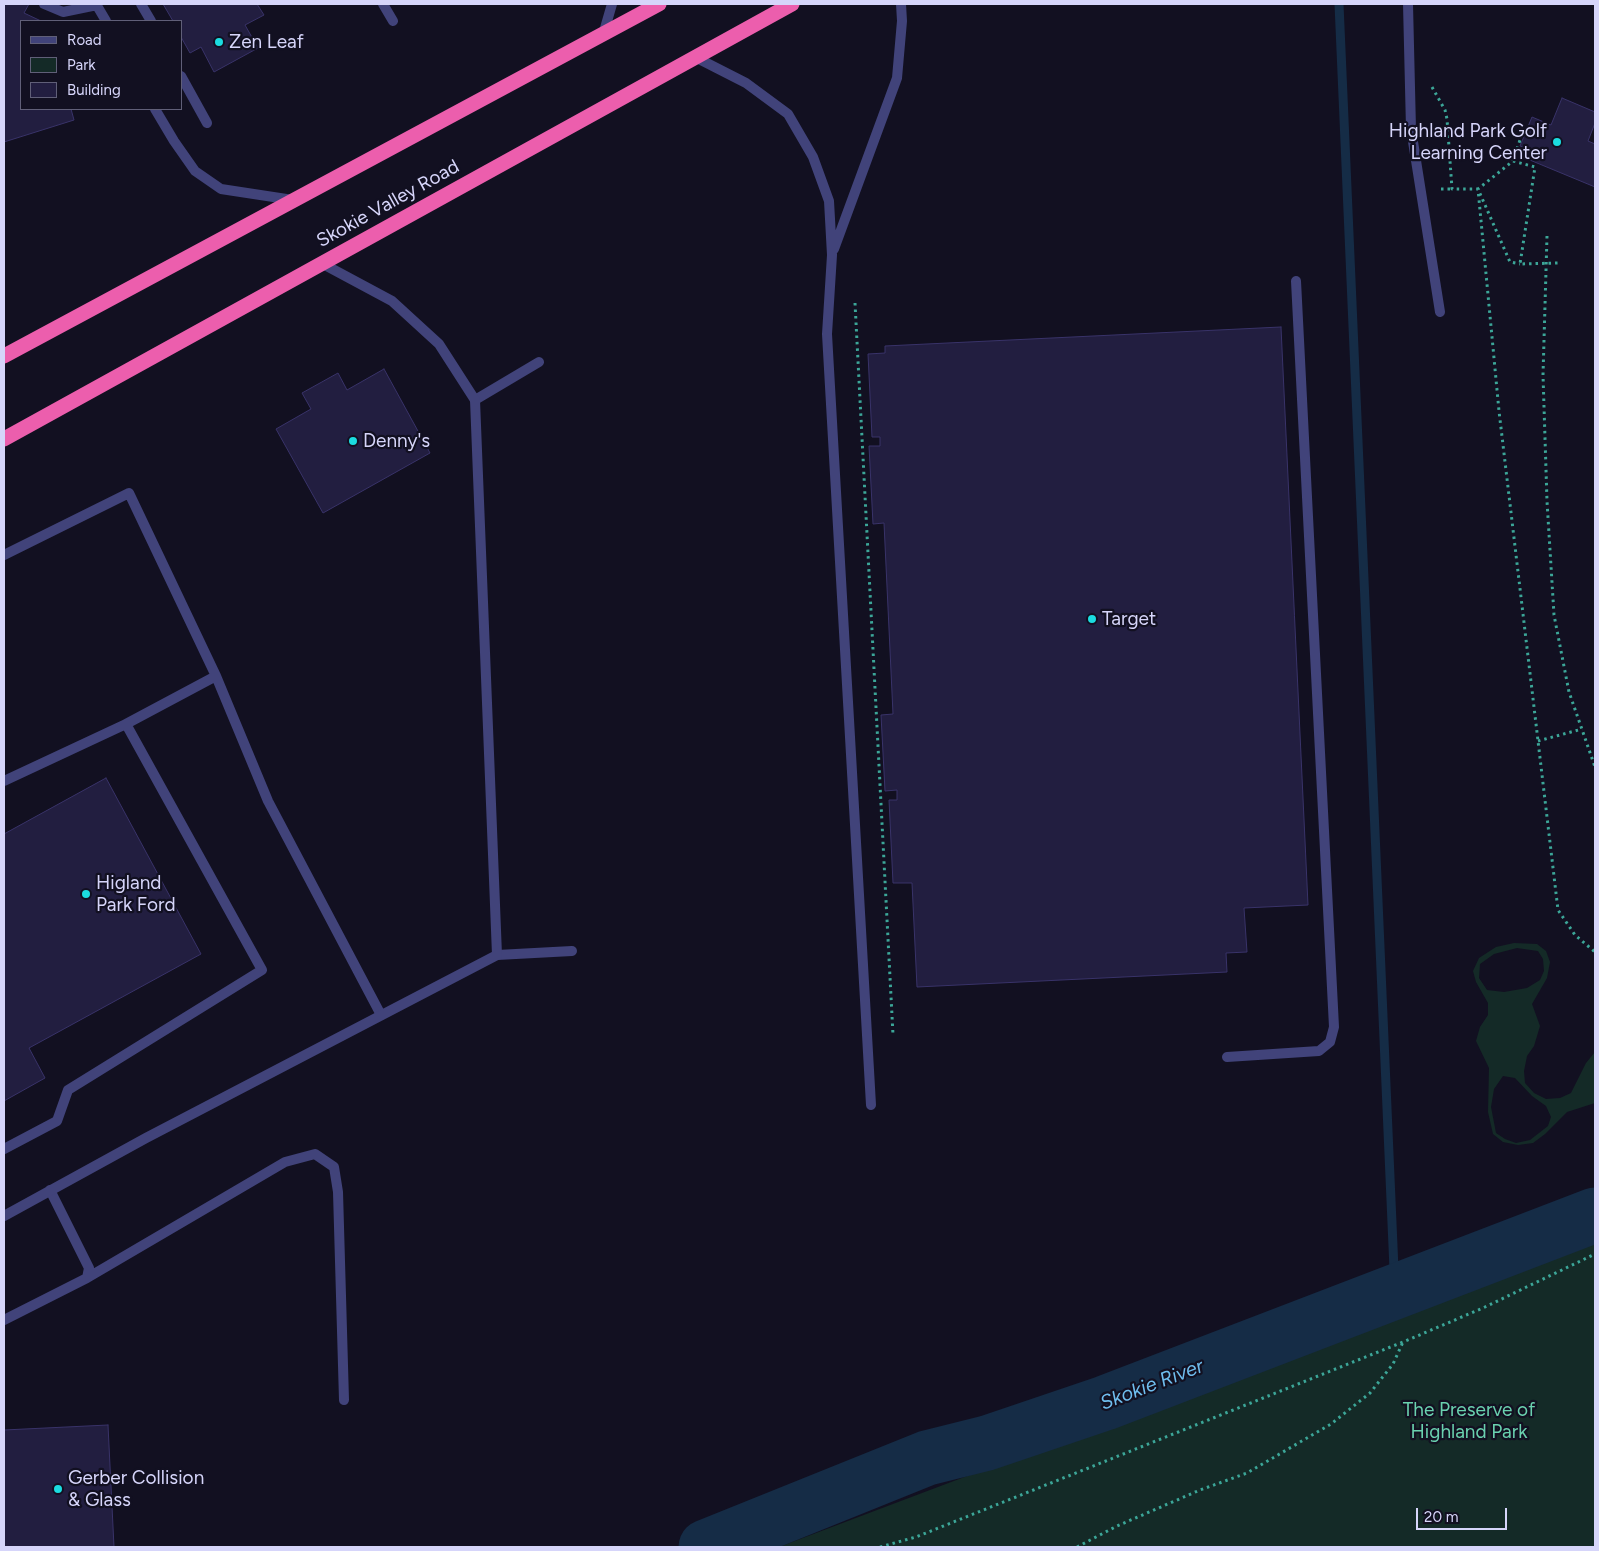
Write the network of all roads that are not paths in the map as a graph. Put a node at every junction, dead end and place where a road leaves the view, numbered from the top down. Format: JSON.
{"nodes":[{"id":1,"x":44,"y":4,"type":"edge"},
{"id":2,"x":142,"y":4,"type":"edge"},
{"id":3,"x":383,"y":4,"type":"edge"},
{"id":4,"x":612,"y":4,"type":"edge"},
{"id":5,"x":659,"y":4,"type":"edge"},
{"id":6,"x":792,"y":4,"type":"edge"},
{"id":7,"x":901,"y":4,"type":"edge"},
{"id":8,"x":1408,"y":4,"type":"edge"},
{"id":9,"x":96,"y":5,"type":"edge"},
{"id":10,"x":105,"y":20,"type":"edge"},
{"id":11,"x":150,"y":20,"type":"edge"},
{"id":12,"x":393,"y":21,"type":"dead end"},
{"id":13,"x":603,"y":34,"type":"junction"},
{"id":14,"x":694,"y":57,"type":"junction"},
{"id":15,"x":182,"y":78,"type":"edge"},
{"id":16,"x":156,"y":110,"type":"edge"},
{"id":17,"x":207,"y":123,"type":"dead end"},
{"id":18,"x":294,"y":200,"type":"junction"},
{"id":19,"x":832,"y":255,"type":"junction"},
{"id":20,"x":323,"y":264,"type":"junction"},
{"id":21,"x":1296,"y":281,"type":"dead end"},
{"id":22,"x":1440,"y":312,"type":"dead end"},
{"id":23,"x":4,"y":356,"type":"edge"},
{"id":24,"x":539,"y":362,"type":"dead end"},
{"id":25,"x":475,"y":400,"type":"junction"},
{"id":26,"x":4,"y":439,"type":"edge"},
{"id":27,"x":4,"y":555,"type":"edge"},
{"id":28,"x":216,"y":676,"type":"junction"},
{"id":29,"x":126,"y":724,"type":"junction"},
{"id":30,"x":4,"y":781,"type":"edge"},
{"id":31,"x":572,"y":951,"type":"dead end"},
{"id":32,"x":497,"y":955,"type":"junction"},
{"id":33,"x":381,"y":1015,"type":"junction"},
{"id":34,"x":1227,"y":1057,"type":"dead end"},
{"id":35,"x":871,"y":1105,"type":"dead end"},
{"id":36,"x":4,"y":1148,"type":"edge"},
{"id":37,"x":50,"y":1190,"type":"junction"},
{"id":38,"x":4,"y":1216,"type":"edge"},
{"id":39,"x":88,"y":1278,"type":"junction"},
{"id":40,"x":4,"y":1320,"type":"edge"},
{"id":41,"x":344,"y":1400,"type":"dead end"}],
"edges":[{"from":1,"to":9,"type":"street"},
{"from":2,"to":11,"type":"street"},
{"from":3,"to":12,"type":"street"},
{"from":4,"to":13,"type":"street"},
{"from":5,"to":13,"type":"highway"},
{"from":6,"to":14,"type":"highway","name":"Skokie Valley Road"},
{"from":7,"to":19,"type":"street"},
{"from":8,"to":22,"type":"street"},
{"from":9,"to":10,"type":"street"},
{"from":13,"to":18,"type":"highway"},
{"from":14,"to":19,"type":"street"},
{"from":14,"to":20,"type":"highway","name":"Skokie Valley Road"},
{"from":15,"to":17,"type":"street"},
{"from":16,"to":18,"type":"street"},
{"from":18,"to":23,"type":"highway"},
{"from":19,"to":35,"type":"street"},
{"from":20,"to":25,"type":"street"},
{"from":20,"to":26,"type":"highway","name":"Skokie Valley Road"},
{"from":21,"to":34,"type":"street"},
{"from":24,"to":25,"type":"street"},
{"from":25,"to":32,"type":"street"},
{"from":27,"to":28,"type":"street"},
{"from":28,"to":29,"type":"street"},
{"from":28,"to":33,"type":"street"},
{"from":29,"to":30,"type":"street"},
{"from":29,"to":36,"type":"street"},
{"from":31,"to":32,"type":"street"},
{"from":32,"to":33,"type":"street"},
{"from":33,"to":37,"type":"street"},
{"from":37,"to":38,"type":"street"},
{"from":37,"to":39,"type":"street"},
{"from":39,"to":40,"type":"street"},
{"from":39,"to":41,"type":"street"}]}
